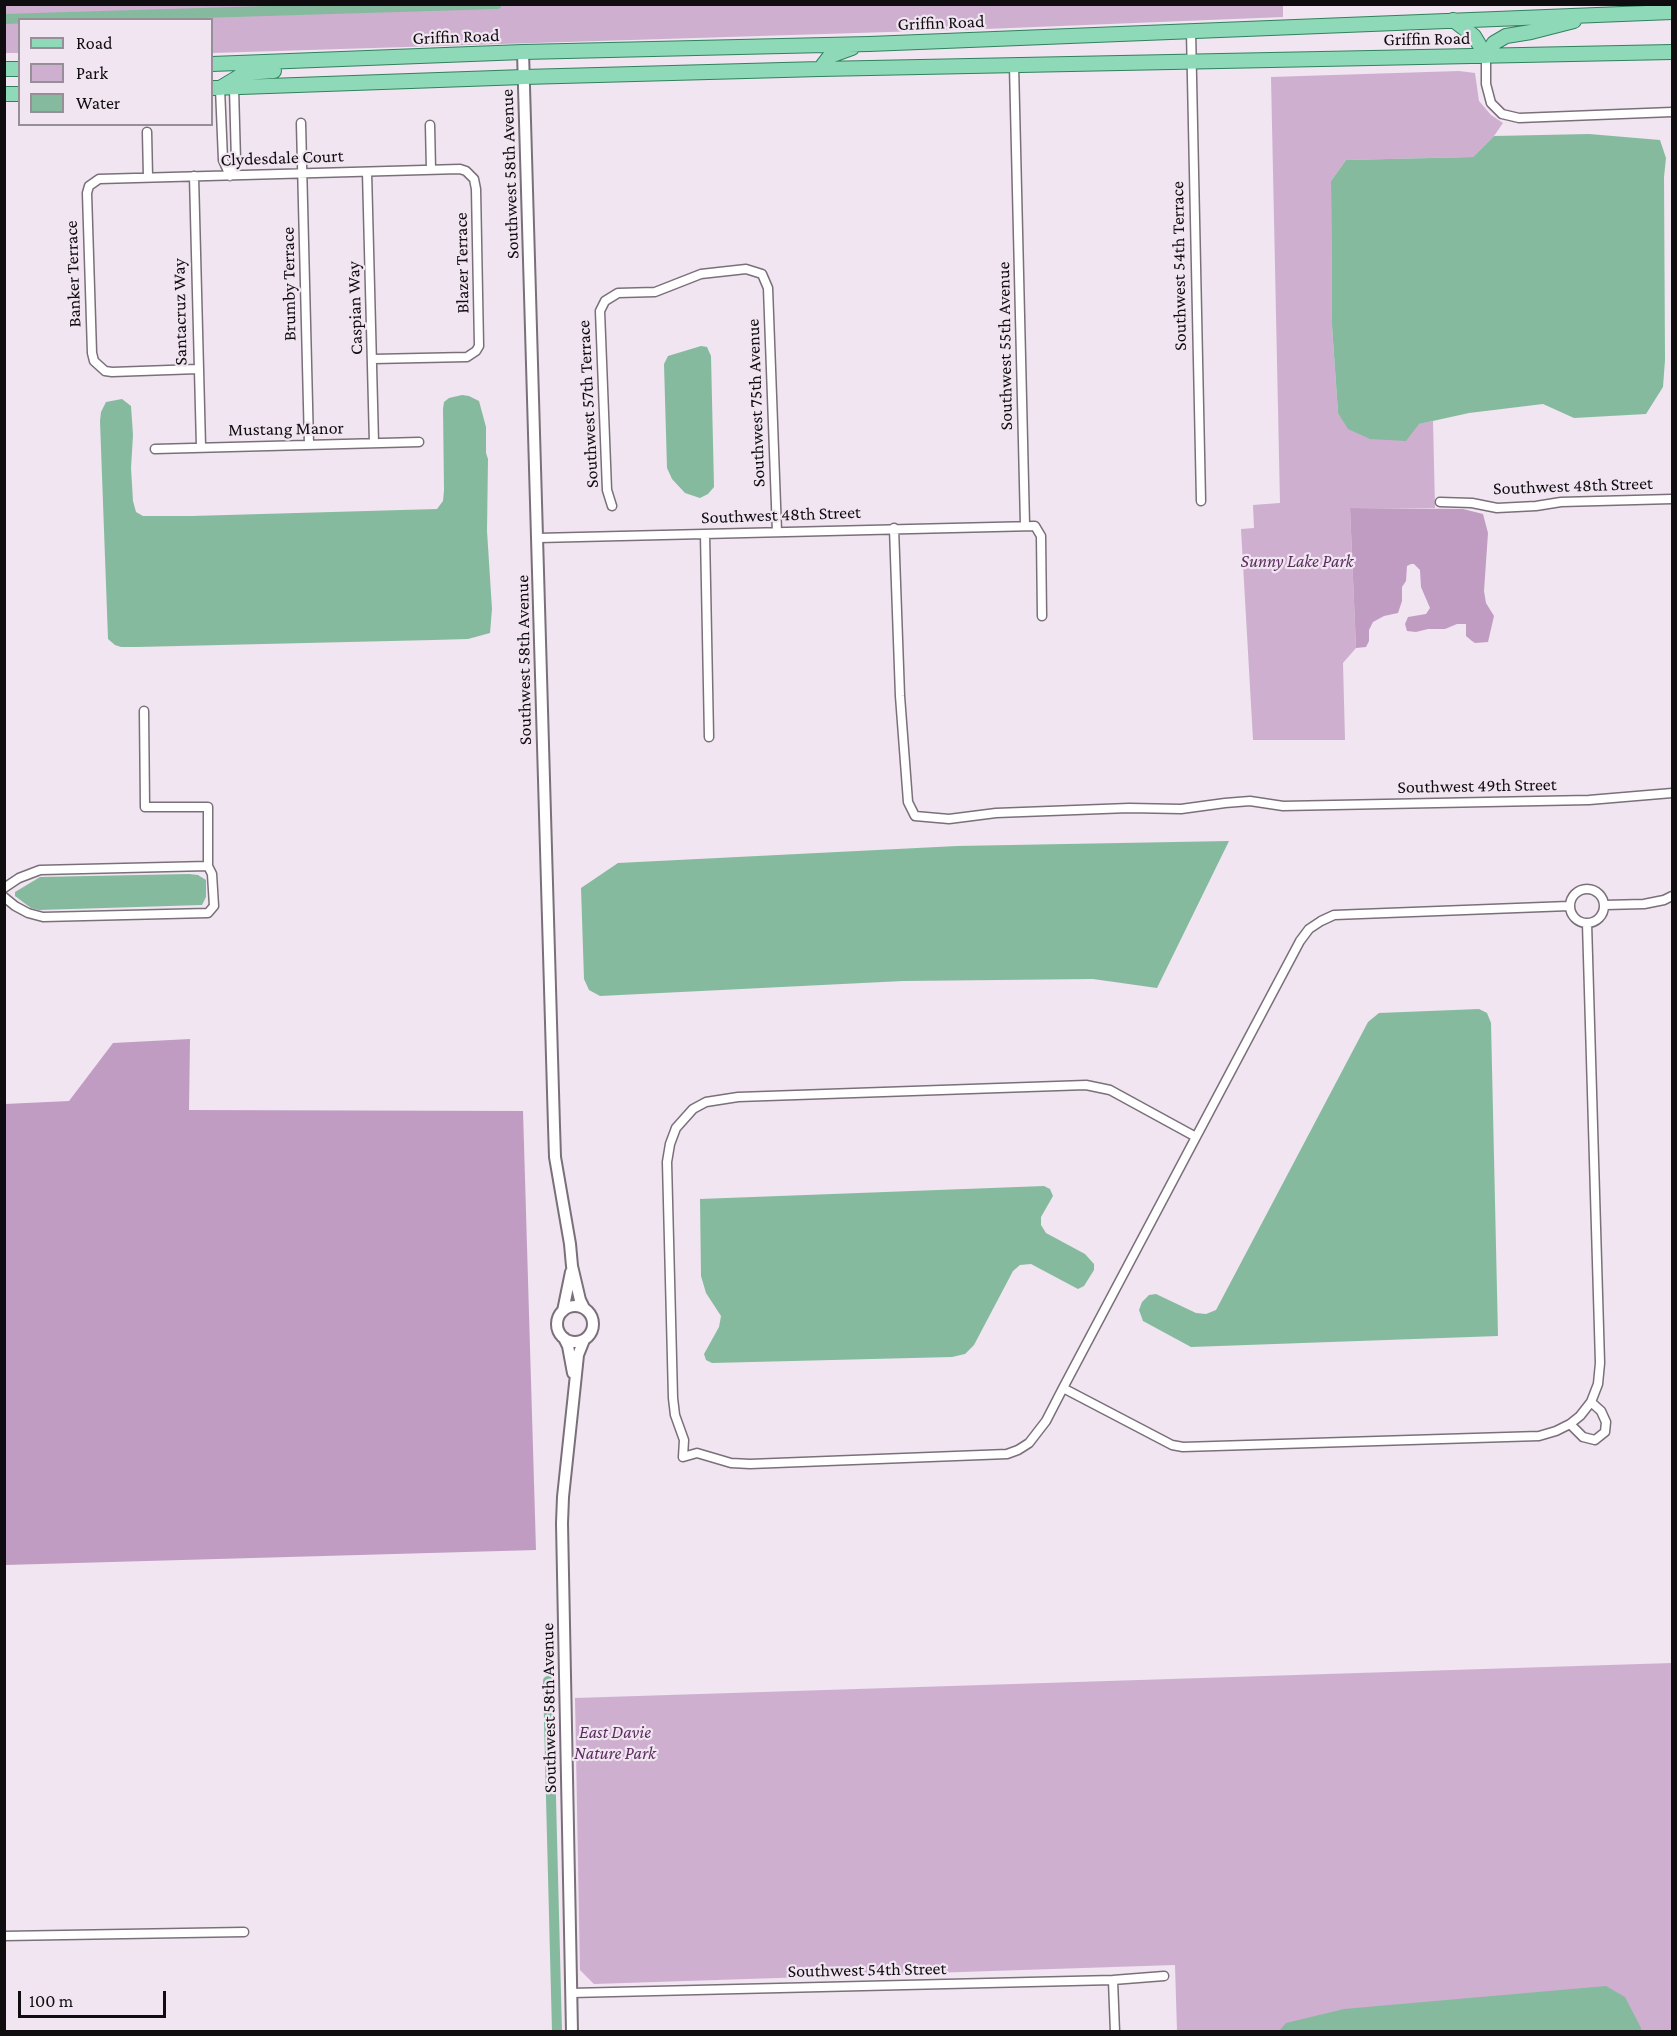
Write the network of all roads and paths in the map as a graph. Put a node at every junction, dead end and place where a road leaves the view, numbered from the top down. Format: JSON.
{"nodes":[{"id":1,"x":1672,"y":12,"type":"edge"},
{"id":2,"x":1602,"y":15,"type":"junction"},
{"id":3,"x":1454,"y":20,"type":"junction"},
{"id":4,"x":1191,"y":31,"type":"junction"},
{"id":5,"x":869,"y":44,"type":"junction"},
{"id":6,"x":805,"y":45,"type":"junction"},
{"id":7,"x":523,"y":52,"type":"junction"},
{"id":8,"x":1672,"y":52,"type":"edge"},
{"id":9,"x":1486,"y":56,"type":"junction"},
{"id":10,"x":352,"y":60,"type":"junction"},
{"id":11,"x":1192,"y":62,"type":"junction"},
{"id":12,"x":213,"y":64,"type":"edge"},
{"id":13,"x":1014,"y":65,"type":"junction"},
{"id":14,"x":820,"y":69,"type":"junction"},
{"id":15,"x":776,"y":70,"type":"junction"},
{"id":16,"x":524,"y":77,"type":"junction"},
{"id":17,"x":222,"y":88,"type":"edge"},
{"id":18,"x":1672,"y":112,"type":"edge"},
{"id":19,"x":300,"y":123,"type":"dead end"},
{"id":20,"x":430,"y":125,"type":"dead end"},
{"id":21,"x":147,"y":132,"type":"dead end"},
{"id":22,"x":431,"y":170,"type":"junction"},
{"id":23,"x":367,"y":172,"type":"junction"},
{"id":24,"x":302,"y":173,"type":"junction"},
{"id":25,"x":471,"y":174,"type":"joint"},
{"id":26,"x":194,"y":176,"type":"junction"},
{"id":27,"x":230,"y":176,"type":"junction"},
{"id":28,"x":148,"y":177,"type":"junction"},
{"id":29,"x":94,"y":182,"type":"joint"},
{"id":30,"x":762,"y":274,"type":"joint"},
{"id":31,"x":373,"y":359,"type":"junction"},
{"id":32,"x":198,"y":369,"type":"junction"},
{"id":33,"x":418,"y":442,"type":"dead end"},
{"id":34,"x":374,"y":443,"type":"junction"},
{"id":35,"x":309,"y":445,"type":"junction"},
{"id":36,"x":201,"y":447,"type":"junction"},
{"id":37,"x":155,"y":448,"type":"dead end"},
{"id":38,"x":1672,"y":499,"type":"edge"},
{"id":39,"x":1201,"y":501,"type":"dead end"},
{"id":40,"x":1440,"y":502,"type":"dead end"},
{"id":41,"x":612,"y":506,"type":"dead end"},
{"id":42,"x":1025,"y":525,"type":"junction"},
{"id":43,"x":894,"y":528,"type":"junction"},
{"id":44,"x":777,"y":532,"type":"junction"},
{"id":45,"x":705,"y":534,"type":"junction"},
{"id":46,"x":538,"y":538,"type":"junction"},
{"id":47,"x":1042,"y":616,"type":"dead end"},
{"id":48,"x":144,"y":711,"type":"dead end"},
{"id":49,"x":709,"y":737,"type":"dead end"},
{"id":50,"x":1672,"y":793,"type":"edge"},
{"id":51,"x":208,"y":866,"type":"junction"},
{"id":52,"x":4,"y":888,"type":"edge"},
{"id":53,"x":1672,"y":896,"type":"edge"},
{"id":54,"x":4,"y":897,"type":"edge"},
{"id":55,"x":1605,"y":905,"type":"junction"},
{"id":56,"x":1569,"y":906,"type":"junction"},
{"id":57,"x":1587,"y":923,"type":"junction"},
{"id":58,"x":1196,"y":1137,"type":"junction"},
{"id":59,"x":572,"y":1266,"type":"junction"},
{"id":60,"x":584,"y":1308,"type":"junction"},
{"id":61,"x":563,"y":1311,"type":"junction"},
{"id":62,"x":564,"y":1338,"type":"junction"},
{"id":63,"x":584,"y":1340,"type":"junction"},
{"id":64,"x":575,"y":1383,"type":"junction"},
{"id":65,"x":1063,"y":1388,"type":"junction"},
{"id":66,"x":1592,"y":1402,"type":"junction"},
{"id":67,"x":1570,"y":1424,"type":"junction"},
{"id":68,"x":244,"y":1932,"type":"dead end"},
{"id":69,"x":4,"y":1936,"type":"edge"},
{"id":70,"x":1164,"y":1976,"type":"dead end"},
{"id":71,"x":1113,"y":1980,"type":"junction"},
{"id":72,"x":571,"y":1993,"type":"junction"},
{"id":73,"x":572,"y":2031,"type":"edge"},
{"id":74,"x":1115,"y":2031,"type":"edge"}],
"edges":[{"from":1,"to":2,"type":"main road","name":"Griffin Road"},
{"from":2,"to":3,"type":"main road","name":"Griffin Road"},
{"from":2,"to":9,"type":"main road"},
{"from":3,"to":4,"type":"main road","name":"Griffin Road"},
{"from":3,"to":9,"type":"main road"},
{"from":4,"to":5,"type":"main road","name":"Griffin Road"},
{"from":4,"to":11,"type":"street","name":"Southwest 54th Terrace"},
{"from":5,"to":6,"type":"main road","name":"Griffin Road"},
{"from":5,"to":14,"type":"main road"},
{"from":6,"to":7,"type":"main road","name":"Griffin Road"},
{"from":6,"to":15,"type":"main road"},
{"from":7,"to":10,"type":"main road","name":"Griffin Road"},
{"from":7,"to":16,"type":"street","name":"Southwest 58th Avenue"},
{"from":8,"to":9,"type":"main road","name":"Griffin Road"},
{"from":9,"to":11,"type":"main road","name":"Griffin Road"},
{"from":9,"to":18,"type":"street"},
{"from":10,"to":12,"type":"main road","name":"Griffin Road"},
{"from":10,"to":17,"type":"main road"},
{"from":11,"to":13,"type":"main road","name":"Griffin Road"},
{"from":11,"to":39,"type":"street","name":"Southwest 54th Terrace"},
{"from":13,"to":14,"type":"main road","name":"Griffin Road"},
{"from":13,"to":42,"type":"street","name":"Southwest 55th Avenue"},
{"from":14,"to":15,"type":"main road","name":"Griffin Road"},
{"from":15,"to":16,"type":"main road","name":"Griffin Road"},
{"from":16,"to":17,"type":"main road","name":"Griffin Road"},
{"from":16,"to":46,"type":"street","name":"Southwest 58th Avenue"},
{"from":17,"to":27,"type":"street"},
{"from":17,"to":27,"type":"street"},
{"from":19,"to":24,"type":"street","name":"Brumby Terrace"},
{"from":20,"to":22,"type":"street"},
{"from":21,"to":28,"type":"street"},
{"from":22,"to":23,"type":"street","name":"Clydesdale Court"},
{"from":22,"to":25,"type":"street","name":"Clydesdale Court"},
{"from":23,"to":24,"type":"street","name":"Clydesdale Court"},
{"from":23,"to":31,"type":"street","name":"Caspian Way"},
{"from":24,"to":27,"type":"street","name":"Clydesdale Court"},
{"from":24,"to":35,"type":"street","name":"Brumby Terrace"},
{"from":25,"to":31,"type":"street","name":"Blazer Terrace"},
{"from":26,"to":27,"type":"street","name":"Clydesdale Court"},
{"from":26,"to":28,"type":"street","name":"Clydesdale Court"},
{"from":26,"to":32,"type":"street","name":"Santacruz Way"},
{"from":28,"to":29,"type":"street","name":"Clydesdale Court"},
{"from":29,"to":32,"type":"street","name":"Banker Terrace"},
{"from":30,"to":41,"type":"street","name":"Southwest 57th Terrace"},
{"from":30,"to":44,"type":"street","name":"Southwest 75th Avenue"},
{"from":31,"to":34,"type":"street","name":"Caspian Way"},
{"from":32,"to":36,"type":"street","name":"Santacruz Way"},
{"from":33,"to":34,"type":"street","name":"Mustang Manor"},
{"from":34,"to":35,"type":"street","name":"Mustang Manor"},
{"from":35,"to":36,"type":"street","name":"Mustang Manor"},
{"from":36,"to":37,"type":"street","name":"Mustang Manor"},
{"from":38,"to":40,"type":"street","name":"Southwest 48th Street"},
{"from":42,"to":43,"type":"street","name":"Southwest 48th Street"},
{"from":42,"to":47,"type":"street"},
{"from":43,"to":44,"type":"street","name":"Southwest 48th Street"},
{"from":43,"to":50,"type":"street","name":"Southwest 49th Street"},
{"from":44,"to":45,"type":"street","name":"Southwest 48th Street"},
{"from":45,"to":46,"type":"street","name":"Southwest 48th Street"},
{"from":45,"to":49,"type":"street"},
{"from":46,"to":59,"type":"street","name":"Southwest 58th Avenue"},
{"from":48,"to":51,"type":"street"},
{"from":51,"to":52,"type":"street"},
{"from":51,"to":54,"type":"street"},
{"from":53,"to":55,"type":"street"},
{"from":55,"to":56,"type":"street"},
{"from":55,"to":57,"type":"street"},
{"from":56,"to":57,"type":"street"},
{"from":56,"to":58,"type":"street"},
{"from":57,"to":66,"type":"street"},
{"from":58,"to":65,"type":"street"},
{"from":58,"to":65,"type":"street"},
{"from":59,"to":60,"type":"street","name":"Southwest 58th Avenue"},
{"from":59,"to":61,"type":"street","name":"Southwest 58th Avenue"},
{"from":60,"to":61,"type":"street"},
{"from":60,"to":63,"type":"street"},
{"from":61,"to":62,"type":"street"},
{"from":62,"to":63,"type":"street"},
{"from":62,"to":64,"type":"street","name":"Southwest 58th Avenue"},
{"from":63,"to":64,"type":"street","name":"Southwest 58th Avenue"},
{"from":64,"to":72,"type":"street","name":"Southwest 58th Avenue"},
{"from":65,"to":67,"type":"street"},
{"from":66,"to":67,"type":"street"},
{"from":66,"to":67,"type":"street"},
{"from":68,"to":69,"type":"street"},
{"from":70,"to":71,"type":"street","name":"Southwest 54th Street"},
{"from":71,"to":72,"type":"street","name":"Southwest 54th Street"},
{"from":71,"to":74,"type":"street"},
{"from":72,"to":73,"type":"street","name":"Southwest 58th Avenue"}]}
